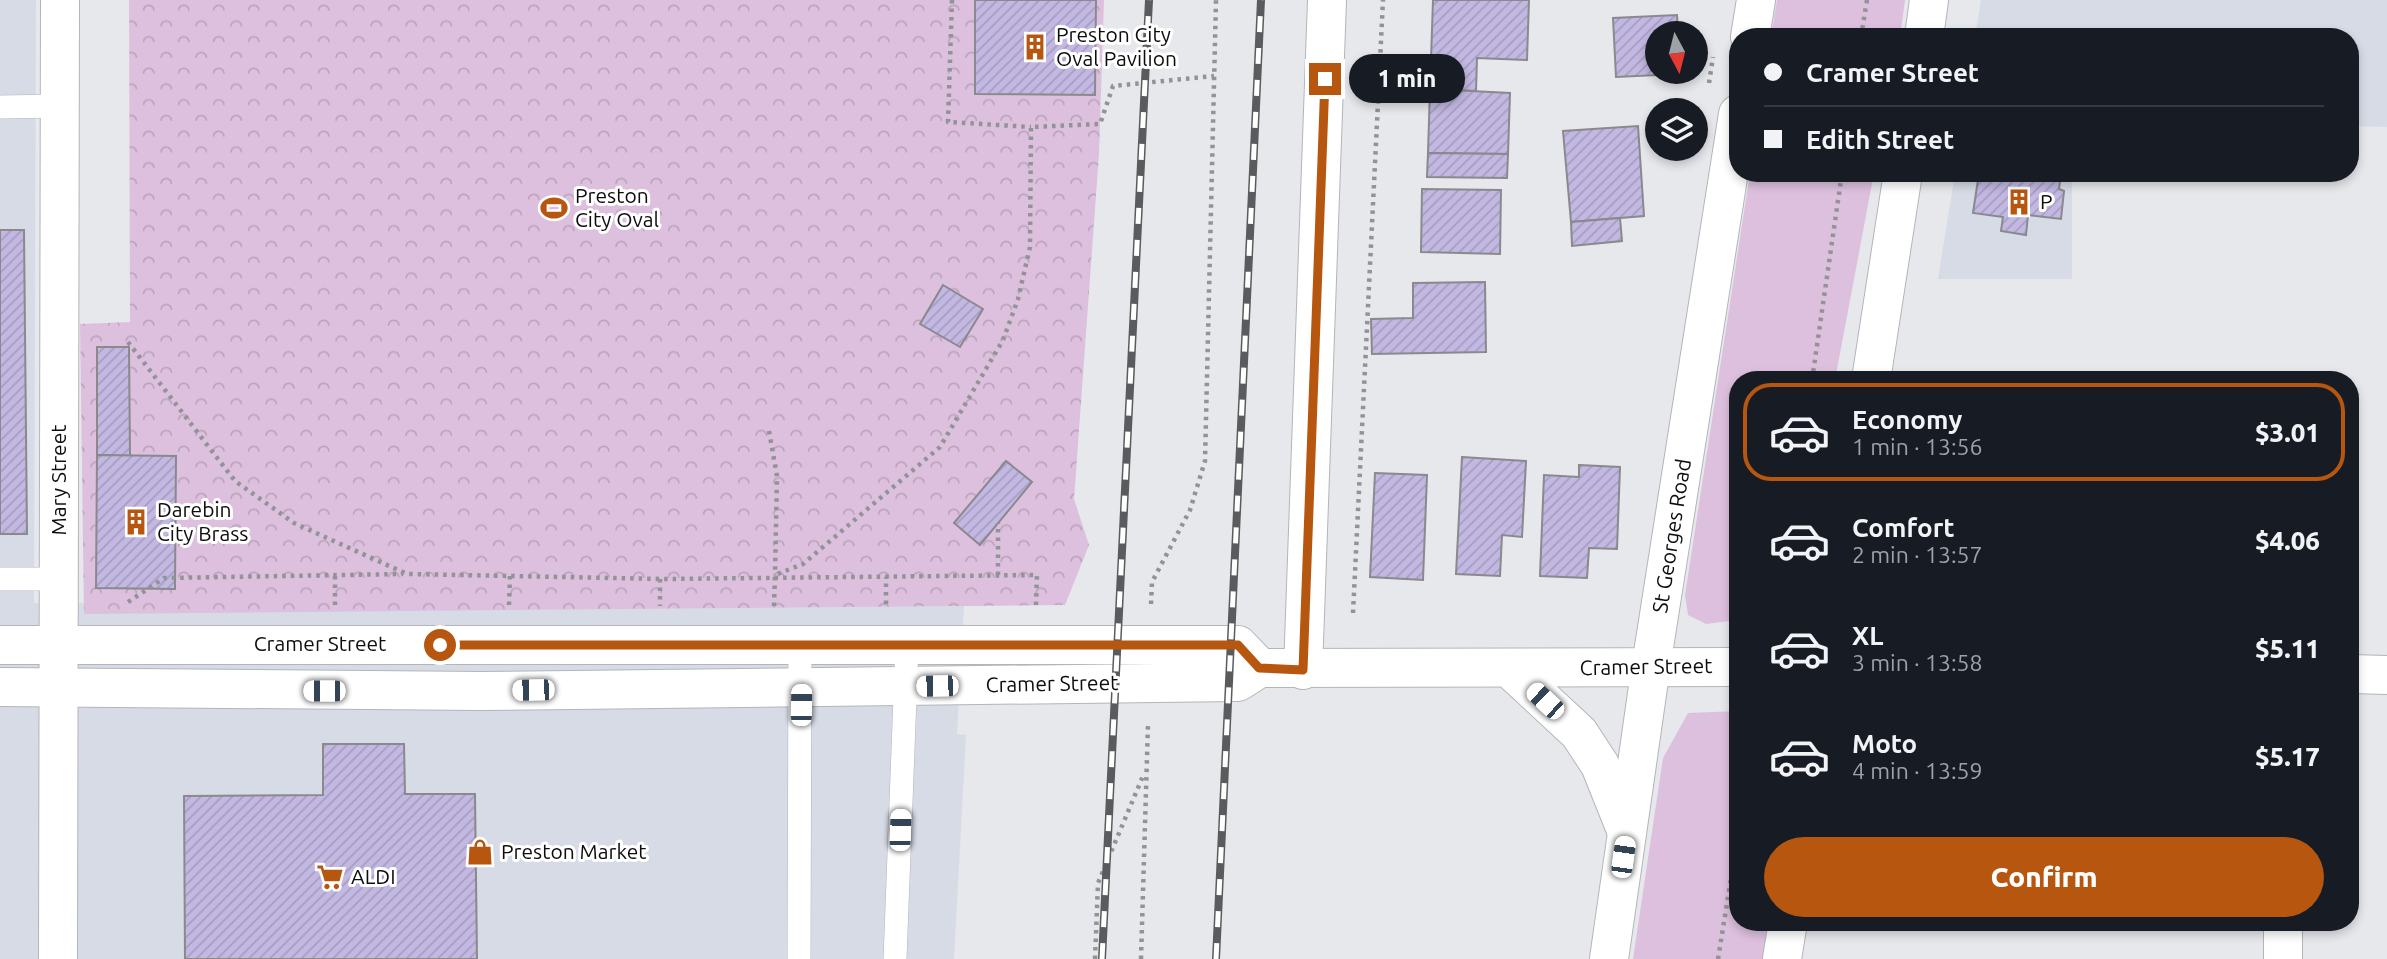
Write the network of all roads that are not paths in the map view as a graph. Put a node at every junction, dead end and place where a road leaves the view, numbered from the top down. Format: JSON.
{"nodes":[{"id":1,"x":60,"y":0,"type":"edge"},
{"id":2,"x":1327,"y":0,"type":"edge"},
{"id":3,"x":1756,"y":0,"type":"edge"},
{"id":4,"x":1929,"y":0,"type":"edge"},
{"id":5,"x":1751,"y":28,"type":"edge"},
{"id":6,"x":1925,"y":28,"type":"edge"},
{"id":7,"x":60,"y":106,"type":"junction"},
{"id":8,"x":0,"y":107,"type":"edge"},
{"id":9,"x":1729,"y":171,"type":"edge"},
{"id":10,"x":1902,"y":182,"type":"edge"},
{"id":11,"x":1872,"y":371,"type":"edge"},
{"id":12,"x":0,"y":579,"type":"edge"},
{"id":13,"x":59,"y":579,"type":"junction"},
{"id":14,"x":896,"y":631,"type":"junction"},
{"id":15,"x":0,"y":645,"type":"edge"},
{"id":16,"x":59,"y":645,"type":"junction"},
{"id":17,"x":800,"y":645,"type":"junction"},
{"id":18,"x":1150,"y":664,"type":"junction"},
{"id":19,"x":1651,"y":666,"type":"junction"},
{"id":20,"x":1729,"y":667,"type":"edge"},
{"id":21,"x":1510,"y":669,"type":"junction"},
{"id":22,"x":1303,"y":670,"type":"junction"},
{"id":23,"x":2359,"y":674,"type":"edge"},
{"id":24,"x":2387,"y":675,"type":"edge"},
{"id":25,"x":0,"y":687,"type":"edge"},
{"id":26,"x":59,"y":687,"type":"junction"},
{"id":27,"x":905,"y":687,"type":"junction"},
{"id":28,"x":801,"y":688,"type":"junction"},
{"id":29,"x":1627,"y":832,"type":"junction"},
{"id":30,"x":1787,"y":931,"type":"edge"},
{"id":31,"x":2283,"y":931,"type":"edge"},
{"id":32,"x":58,"y":959,"type":"edge"},
{"id":33,"x":799,"y":959,"type":"edge"},
{"id":34,"x":895,"y":959,"type":"edge"},
{"id":35,"x":1609,"y":959,"type":"edge"},
{"id":36,"x":1782,"y":959,"type":"edge"},
{"id":37,"x":2283,"y":959,"type":"edge"}],
"edges":[{"from":1,"to":7,"type":"street","name":"Mary Street"},
{"from":2,"to":22,"type":"street"},
{"from":3,"to":5,"type":"street"},
{"from":4,"to":6,"type":"street"},
{"from":7,"to":8,"type":"lane"},
{"from":7,"to":13,"type":"street","name":"Mary Street"},
{"from":9,"to":19,"type":"street","name":"St Georges Road"},
{"from":10,"to":11,"type":"street"},
{"from":12,"to":13,"type":"lane"},
{"from":13,"to":16,"type":"street","name":"Mary Street"},
{"from":14,"to":17,"type":"street","name":"Cramer Street"},
{"from":14,"to":18,"type":"street","name":"Cramer Street"},
{"from":14,"to":27,"type":"lane"},
{"from":15,"to":16,"type":"street","name":"Cramer Street"},
{"from":16,"to":17,"type":"street","name":"Cramer Street"},
{"from":16,"to":26,"type":"street","name":"Mary Street"},
{"from":17,"to":28,"type":"lane"},
{"from":18,"to":22,"type":"street","name":"Cramer Street"},
{"from":18,"to":27,"type":"street","name":"Cramer Street"},
{"from":19,"to":20,"type":"street","name":"Cramer Street"},
{"from":19,"to":21,"type":"street","name":"Cramer Street"},
{"from":19,"to":29,"type":"street","name":"St Georges Road"},
{"from":21,"to":22,"type":"street","name":"Cramer Street"},
{"from":21,"to":29,"type":"street"},
{"from":23,"to":24,"type":"street"},
{"from":25,"to":26,"type":"street","name":"Cramer Street"},
{"from":26,"to":28,"type":"street","name":"Cramer Street"},
{"from":26,"to":32,"type":"street","name":"Mary Street"},
{"from":27,"to":28,"type":"street","name":"Cramer Street"},
{"from":27,"to":34,"type":"lane"},
{"from":28,"to":33,"type":"lane"},
{"from":29,"to":35,"type":"street","name":"St Georges Road"},
{"from":30,"to":36,"type":"street"},
{"from":31,"to":37,"type":"street"}]}
